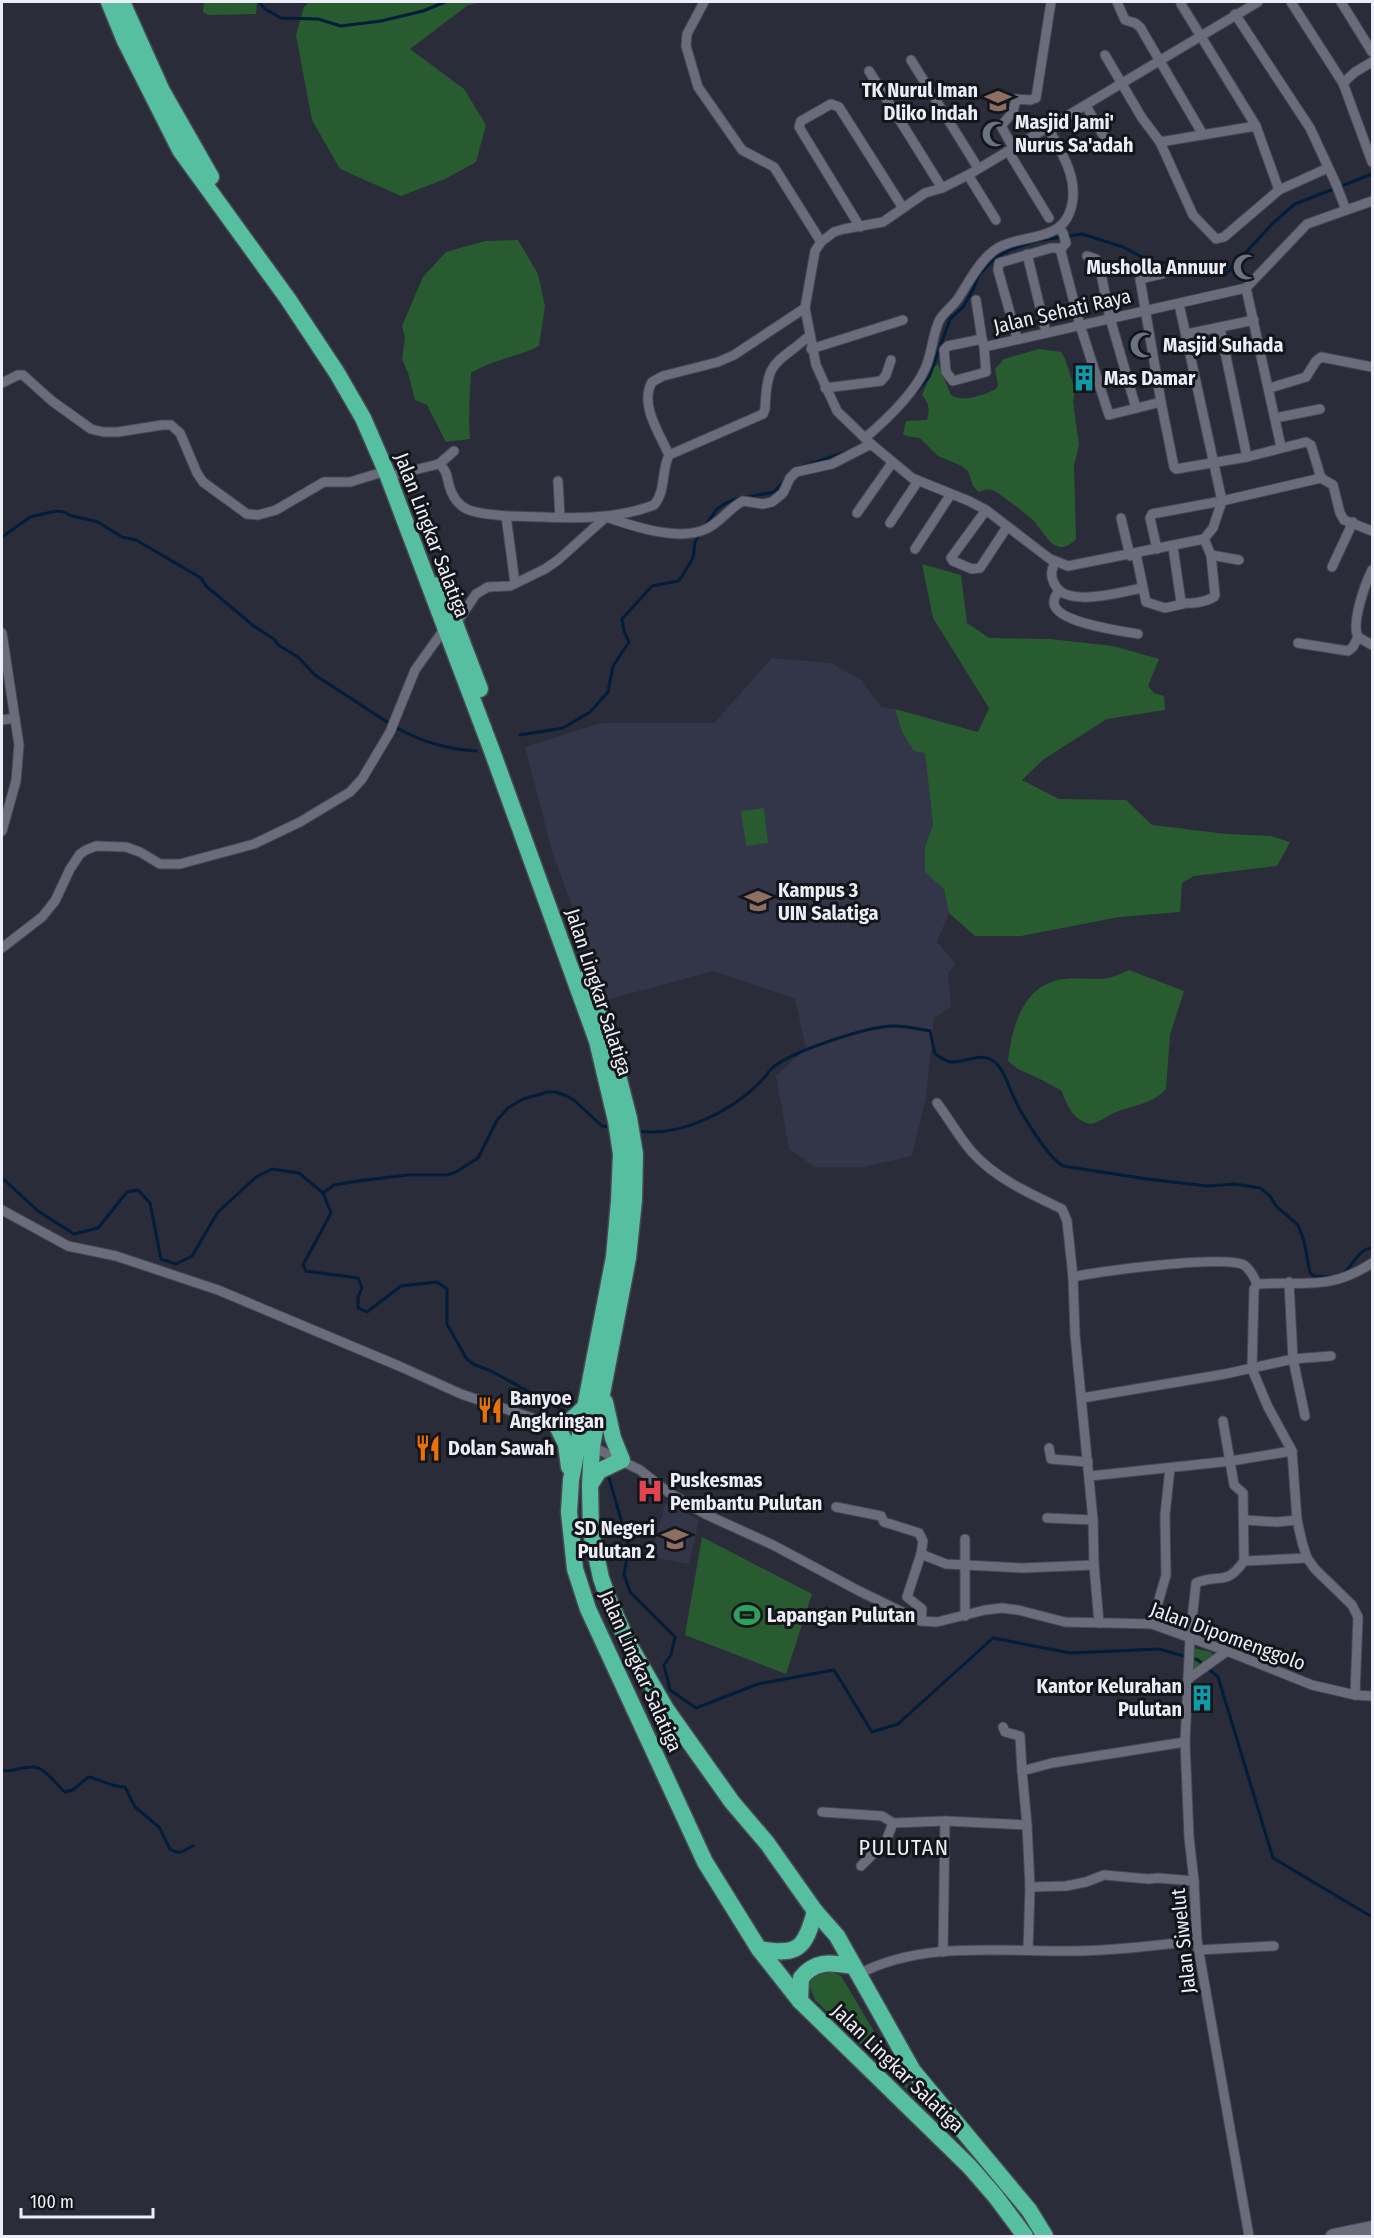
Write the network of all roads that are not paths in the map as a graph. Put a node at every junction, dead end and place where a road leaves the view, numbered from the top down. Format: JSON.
{"nodes":[{"id":1,"x":108,"y":2,"type":"edge"},
{"id":2,"x":122,"y":2,"type":"edge"},
{"id":3,"x":704,"y":2,"type":"edge"},
{"id":4,"x":1051,"y":2,"type":"edge"},
{"id":5,"x":1117,"y":2,"type":"edge"},
{"id":6,"x":1258,"y":2,"type":"edge"},
{"id":7,"x":1291,"y":2,"type":"edge"},
{"id":8,"x":1341,"y":2,"type":"edge"},
{"id":9,"x":1181,"y":4,"type":"dead end"},
{"id":10,"x":1235,"y":14,"type":"junction"},
{"id":11,"x":1199,"y":36,"type":"junction"},
{"id":12,"x":1372,"y":52,"type":"edge"},
{"id":13,"x":1104,"y":55,"type":"dead end"},
{"id":14,"x":911,"y":60,"type":"dead end"},
{"id":15,"x":1160,"y":61,"type":"junction"},
{"id":16,"x":1372,"y":62,"type":"edge"},
{"id":17,"x":869,"y":71,"type":"dead end"},
{"id":18,"x":1342,"y":83,"type":"junction"},
{"id":19,"x":1122,"y":84,"type":"junction"},
{"id":20,"x":1086,"y":106,"type":"junction"},
{"id":21,"x":1256,"y":126,"type":"junction"},
{"id":22,"x":1048,"y":128,"type":"junction"},
{"id":23,"x":1202,"y":134,"type":"junction"},
{"id":24,"x":1103,"y":135,"type":"dead end"},
{"id":25,"x":1160,"y":142,"type":"junction"},
{"id":26,"x":1011,"y":150,"type":"junction"},
{"id":27,"x":1372,"y":162,"type":"edge"},
{"id":28,"x":978,"y":168,"type":"junction"},
{"id":29,"x":1328,"y":168,"type":"junction"},
{"id":30,"x":203,"y":175,"type":"junction"},
{"id":31,"x":968,"y":175,"type":"junction"},
{"id":32,"x":942,"y":188,"type":"junction"},
{"id":33,"x":1280,"y":190,"type":"junction"},
{"id":34,"x":1372,"y":201,"type":"edge"},
{"id":35,"x":903,"y":208,"type":"junction"},
{"id":36,"x":1346,"y":210,"type":"junction"},
{"id":37,"x":1049,"y":218,"type":"dead end"},
{"id":38,"x":996,"y":220,"type":"dead end"},
{"id":39,"x":860,"y":227,"type":"junction"},
{"id":40,"x":1062,"y":238,"type":"junction"},
{"id":41,"x":821,"y":242,"type":"junction"},
{"id":42,"x":1027,"y":254,"type":"junction"},
{"id":43,"x":1087,"y":256,"type":"dead end"},
{"id":44,"x":1162,"y":274,"type":"dead end"},
{"id":45,"x":1246,"y":288,"type":"junction"},
{"id":46,"x":976,"y":300,"type":"dead end"},
{"id":47,"x":1179,"y":304,"type":"junction"},
{"id":48,"x":805,"y":308,"type":"junction"},
{"id":49,"x":1146,"y":311,"type":"junction"},
{"id":50,"x":1110,"y":318,"type":"junction"},
{"id":51,"x":903,"y":320,"type":"dead end"},
{"id":52,"x":1254,"y":320,"type":"junction"},
{"id":53,"x":1080,"y":325,"type":"junction"},
{"id":54,"x":1220,"y":328,"type":"junction"},
{"id":55,"x":1046,"y":332,"type":"junction"},
{"id":56,"x":1187,"y":334,"type":"junction"},
{"id":57,"x":809,"y":336,"type":"junction"},
{"id":58,"x":1017,"y":338,"type":"junction"},
{"id":59,"x":983,"y":343,"type":"junction"},
{"id":60,"x":811,"y":349,"type":"junction"},
{"id":61,"x":891,"y":360,"type":"dead end"},
{"id":62,"x":1372,"y":367,"type":"edge"},
{"id":63,"x":2,"y":383,"type":"edge"},
{"id":64,"x":825,"y":388,"type":"junction"},
{"id":65,"x":1270,"y":388,"type":"junction"},
{"id":66,"x":1161,"y":402,"type":"junction"},
{"id":67,"x":1136,"y":408,"type":"junction"},
{"id":68,"x":1320,"y":409,"type":"dead end"},
{"id":69,"x":1275,"y":418,"type":"junction"},
{"id":70,"x":868,"y":441,"type":"junction"},
{"id":71,"x":1281,"y":447,"type":"junction"},
{"id":72,"x":454,"y":451,"type":"dead end"},
{"id":73,"x":669,"y":455,"type":"junction"},
{"id":74,"x":1247,"y":457,"type":"junction"},
{"id":75,"x":892,"y":463,"type":"junction"},
{"id":76,"x":1214,"y":464,"type":"junction"},
{"id":77,"x":439,"y":465,"type":"junction"},
{"id":78,"x":392,"y":473,"type":"junction"},
{"id":79,"x":1321,"y":478,"type":"junction"},
{"id":80,"x":558,"y":481,"type":"dead end"},
{"id":81,"x":918,"y":481,"type":"junction"},
{"id":82,"x":951,"y":494,"type":"junction"},
{"id":83,"x":1222,"y":501,"type":"junction"},
{"id":84,"x":986,"y":510,"type":"junction"},
{"id":85,"x":857,"y":513,"type":"dead end"},
{"id":86,"x":506,"y":516,"type":"junction"},
{"id":87,"x":560,"y":517,"type":"junction"},
{"id":88,"x":606,"y":518,"type":"junction"},
{"id":89,"x":1121,"y":518,"type":"dead end"},
{"id":90,"x":1353,"y":522,"type":"junction"},
{"id":91,"x":890,"y":523,"type":"dead end"},
{"id":92,"x":1007,"y":527,"type":"junction"},
{"id":93,"x":1372,"y":531,"type":"edge"},
{"id":94,"x":1204,"y":539,"type":"junction"},
{"id":95,"x":1173,"y":547,"type":"junction"},
{"id":96,"x":915,"y":549,"type":"dead end"},
{"id":97,"x":1157,"y":549,"type":"junction"},
{"id":98,"x":1133,"y":555,"type":"junction"},
{"id":99,"x":1211,"y":555,"type":"junction"},
{"id":100,"x":1239,"y":560,"type":"dead end"},
{"id":101,"x":1055,"y":562,"type":"junction"},
{"id":102,"x":1332,"y":567,"type":"dead end"},
{"id":103,"x":1372,"y":570,"type":"edge"},
{"id":104,"x":515,"y":583,"type":"junction"},
{"id":105,"x":1369,"y":584,"type":"edge"},
{"id":106,"x":1142,"y":588,"type":"junction"},
{"id":107,"x":1059,"y":591,"type":"junction"},
{"id":108,"x":1183,"y":604,"type":"junction"},
{"id":109,"x":450,"y":626,"type":"junction"},
{"id":110,"x":2,"y":633,"type":"edge"},
{"id":111,"x":1138,"y":634,"type":"dead end"},
{"id":112,"x":1358,"y":637,"type":"junction"},
{"id":113,"x":1298,"y":643,"type":"dead end"},
{"id":114,"x":1372,"y":645,"type":"edge"},
{"id":115,"x":15,"y":718,"type":"junction"},
{"id":116,"x":2,"y":720,"type":"edge"},
{"id":117,"x":2,"y":831,"type":"edge"},
{"id":118,"x":2,"y":946,"type":"edge"},
{"id":119,"x":936,"y":1104,"type":"dead end"},
{"id":120,"x":626,"y":1200,"type":"junction"},
{"id":121,"x":2,"y":1210,"type":"edge"},
{"id":122,"x":1372,"y":1263,"type":"edge"},
{"id":123,"x":1073,"y":1277,"type":"junction"},
{"id":124,"x":1289,"y":1282,"type":"junction"},
{"id":125,"x":1257,"y":1284,"type":"junction"},
{"id":126,"x":1331,"y":1356,"type":"dead end"},
{"id":127,"x":1293,"y":1359,"type":"junction"},
{"id":128,"x":1252,"y":1369,"type":"junction"},
{"id":129,"x":603,"y":1387,"type":"junction"},
{"id":130,"x":1083,"y":1398,"type":"junction"},
{"id":131,"x":585,"y":1407,"type":"junction"},
{"id":132,"x":1305,"y":1416,"type":"dead end"},
{"id":133,"x":1223,"y":1421,"type":"dead end"},
{"id":134,"x":556,"y":1424,"type":"junction"},
{"id":135,"x":585,"y":1444,"type":"junction"},
{"id":136,"x":1049,"y":1448,"type":"dead end"},
{"id":137,"x":1292,"y":1451,"type":"junction"},
{"id":138,"x":622,"y":1460,"type":"junction"},
{"id":139,"x":1231,"y":1461,"type":"junction"},
{"id":140,"x":1088,"y":1462,"type":"junction"},
{"id":141,"x":1170,"y":1468,"type":"junction"},
{"id":142,"x":1090,"y":1476,"type":"junction"},
{"id":143,"x":571,"y":1480,"type":"junction"},
{"id":144,"x":590,"y":1486,"type":"junction"},
{"id":145,"x":836,"y":1506,"type":"dead end"},
{"id":146,"x":1047,"y":1518,"type":"dead end"},
{"id":147,"x":1093,"y":1520,"type":"junction"},
{"id":148,"x":1244,"y":1520,"type":"junction"},
{"id":149,"x":1297,"y":1520,"type":"junction"},
{"id":150,"x":965,"y":1539,"type":"dead end"},
{"id":151,"x":921,"y":1554,"type":"junction"},
{"id":152,"x":1307,"y":1558,"type":"junction"},
{"id":153,"x":1244,"y":1561,"type":"junction"},
{"id":154,"x":965,"y":1564,"type":"junction"},
{"id":155,"x":1094,"y":1565,"type":"junction"},
{"id":156,"x":965,"y":1616,"type":"junction"},
{"id":157,"x":921,"y":1621,"type":"junction"},
{"id":158,"x":1098,"y":1623,"type":"junction"},
{"id":159,"x":1152,"y":1624,"type":"junction"},
{"id":160,"x":1190,"y":1638,"type":"junction"},
{"id":161,"x":1227,"y":1651,"type":"junction"},
{"id":162,"x":1188,"y":1679,"type":"junction"},
{"id":163,"x":1354,"y":1695,"type":"junction"},
{"id":164,"x":1372,"y":1696,"type":"edge"},
{"id":165,"x":1003,"y":1727,"type":"dead end"},
{"id":166,"x":1185,"y":1742,"type":"junction"},
{"id":167,"x":1022,"y":1771,"type":"junction"},
{"id":168,"x":822,"y":1812,"type":"dead end"},
{"id":169,"x":945,"y":1821,"type":"junction"},
{"id":170,"x":893,"y":1823,"type":"junction"},
{"id":171,"x":1027,"y":1825,"type":"junction"},
{"id":172,"x":861,"y":1866,"type":"dead end"},
{"id":173,"x":1194,"y":1881,"type":"junction"},
{"id":174,"x":1030,"y":1887,"type":"junction"},
{"id":175,"x":815,"y":1911,"type":"junction"},
{"id":176,"x":1198,"y":1946,"type":"junction"},
{"id":177,"x":1274,"y":1946,"type":"dead end"},
{"id":178,"x":759,"y":1949,"type":"junction"},
{"id":179,"x":1028,"y":1950,"type":"junction"},
{"id":180,"x":943,"y":1952,"type":"junction"},
{"id":181,"x":856,"y":1970,"type":"junction"},
{"id":182,"x":800,"y":2001,"type":"junction"},
{"id":183,"x":1372,"y":2228,"type":"edge"},
{"id":184,"x":1025,"y":2236,"type":"edge"},
{"id":185,"x":1045,"y":2236,"type":"edge"},
{"id":186,"x":1249,"y":2236,"type":"edge"},
{"id":187,"x":1333,"y":2236,"type":"edge"}],
"edges":[{"from":1,"to":30,"type":"highway","name":"Jalan Lingkar Salatiga"},
{"from":2,"to":30,"type":"highway","name":"Jalan Lingkar Salatiga"},
{"from":3,"to":41,"type":"street"},
{"from":4,"to":26,"type":"street"},
{"from":5,"to":15,"type":"street"},
{"from":6,"to":10,"type":"street"},
{"from":7,"to":18,"type":"street"},
{"from":8,"to":12,"type":"street"},
{"from":9,"to":11,"type":"street"},
{"from":10,"to":11,"type":"street"},
{"from":10,"to":29,"type":"street"},
{"from":11,"to":15,"type":"street"},
{"from":11,"to":21,"type":"street"},
{"from":13,"to":19,"type":"street"},
{"from":14,"to":28,"type":"street"},
{"from":15,"to":19,"type":"street"},
{"from":15,"to":23,"type":"street"},
{"from":16,"to":18,"type":"street"},
{"from":17,"to":32,"type":"street"},
{"from":18,"to":27,"type":"street"},
{"from":19,"to":20,"type":"street"},
{"from":19,"to":25,"type":"street"},
{"from":20,"to":22,"type":"street"},
{"from":20,"to":24,"type":"street"},
{"from":21,"to":23,"type":"street"},
{"from":21,"to":33,"type":"street"},
{"from":22,"to":26,"type":"street"},
{"from":22,"to":40,"type":"street"},
{"from":23,"to":25,"type":"street"},
{"from":25,"to":33,"type":"street"},
{"from":26,"to":28,"type":"street"},
{"from":26,"to":37,"type":"street"},
{"from":28,"to":31,"type":"street"},
{"from":29,"to":33,"type":"street"},
{"from":29,"to":36,"type":"street"},
{"from":30,"to":78,"type":"highway","name":"Jalan Lingkar Salatiga"},
{"from":31,"to":32,"type":"street"},
{"from":31,"to":38,"type":"street"},
{"from":32,"to":35,"type":"street"},
{"from":34,"to":36,"type":"street"},
{"from":35,"to":39,"type":"street"},
{"from":35,"to":39,"type":"street"},
{"from":36,"to":45,"type":"street"},
{"from":39,"to":41,"type":"street"},
{"from":40,"to":42,"type":"street"},
{"from":40,"to":53,"type":"street"},
{"from":40,"to":70,"type":"street"},
{"from":41,"to":48,"type":"street"},
{"from":42,"to":55,"type":"street"},
{"from":42,"to":58,"type":"street"},
{"from":43,"to":50,"type":"street"},
{"from":44,"to":49,"type":"street"},
{"from":45,"to":47,"type":"street","name":"Jalan Sehati Raya"},
{"from":45,"to":52,"type":"street"},
{"from":46,"to":59,"type":"street"},
{"from":47,"to":49,"type":"street","name":"Jalan Sehati Raya"},
{"from":47,"to":56,"type":"street"},
{"from":48,"to":57,"type":"street"},
{"from":48,"to":73,"type":"street"},
{"from":49,"to":50,"type":"street","name":"Jalan Sehati Raya"},
{"from":49,"to":66,"type":"street"},
{"from":50,"to":53,"type":"street","name":"Jalan Sehati Raya"},
{"from":50,"to":67,"type":"street"},
{"from":51,"to":60,"type":"street"},
{"from":52,"to":54,"type":"street"},
{"from":52,"to":65,"type":"street"},
{"from":53,"to":55,"type":"street","name":"Jalan Sehati Raya"},
{"from":53,"to":67,"type":"street"},
{"from":54,"to":56,"type":"street"},
{"from":54,"to":74,"type":"street"},
{"from":55,"to":58,"type":"street","name":"Jalan Sehati Raya"},
{"from":56,"to":76,"type":"street"},
{"from":57,"to":60,"type":"street"},
{"from":57,"to":73,"type":"street"},
{"from":58,"to":59,"type":"street","name":"Jalan Sehati Raya"},
{"from":59,"to":59,"type":"street","name":"Jalan Sehati Raya"},
{"from":60,"to":64,"type":"street"},
{"from":61,"to":64,"type":"street"},
{"from":62,"to":65,"type":"street"},
{"from":63,"to":78,"type":"street"},
{"from":64,"to":70,"type":"street"},
{"from":65,"to":69,"type":"street"},
{"from":66,"to":67,"type":"street"},
{"from":66,"to":76,"type":"street"},
{"from":68,"to":69,"type":"street"},
{"from":69,"to":71,"type":"street"},
{"from":70,"to":75,"type":"street"},
{"from":70,"to":88,"type":"street"},
{"from":71,"to":74,"type":"street"},
{"from":71,"to":79,"type":"street"},
{"from":72,"to":77,"type":"street"},
{"from":73,"to":88,"type":"street"},
{"from":74,"to":76,"type":"street"},
{"from":75,"to":81,"type":"street"},
{"from":75,"to":85,"type":"street"},
{"from":76,"to":83,"type":"street"},
{"from":77,"to":78,"type":"street"},
{"from":77,"to":86,"type":"street"},
{"from":78,"to":109,"type":"highway","name":"Jalan Lingkar Salatiga"},
{"from":79,"to":83,"type":"street"},
{"from":79,"to":90,"type":"street"},
{"from":80,"to":87,"type":"street"},
{"from":81,"to":82,"type":"street"},
{"from":81,"to":91,"type":"street"},
{"from":82,"to":84,"type":"street"},
{"from":82,"to":96,"type":"street"},
{"from":83,"to":94,"type":"street"},
{"from":83,"to":97,"type":"street"},
{"from":84,"to":92,"type":"street"},
{"from":84,"to":92,"type":"street"},
{"from":86,"to":87,"type":"street"},
{"from":86,"to":104,"type":"street"},
{"from":87,"to":88,"type":"street"},
{"from":88,"to":104,"type":"street"},
{"from":89,"to":98,"type":"street"},
{"from":90,"to":93,"type":"street"},
{"from":90,"to":102,"type":"street"},
{"from":92,"to":101,"type":"street"},
{"from":94,"to":95,"type":"street"},
{"from":94,"to":99,"type":"street"},
{"from":95,"to":97,"type":"street"},
{"from":95,"to":108,"type":"street"},
{"from":97,"to":98,"type":"street"},
{"from":98,"to":101,"type":"street"},
{"from":98,"to":106,"type":"street"},
{"from":99,"to":100,"type":"street"},
{"from":99,"to":108,"type":"street"},
{"from":101,"to":107,"type":"street"},
{"from":103,"to":105,"type":"street"},
{"from":104,"to":109,"type":"street"},
{"from":105,"to":112,"type":"street"},
{"from":106,"to":107,"type":"street"},
{"from":106,"to":108,"type":"street"},
{"from":107,"to":111,"type":"street"},
{"from":109,"to":118,"type":"street"},
{"from":109,"to":120,"type":"highway","name":"Jalan Lingkar Salatiga"},
{"from":110,"to":115,"type":"street"},
{"from":112,"to":113,"type":"street"},
{"from":112,"to":114,"type":"street"},
{"from":115,"to":116,"type":"street"},
{"from":115,"to":117,"type":"street"},
{"from":119,"to":123,"type":"street"},
{"from":120,"to":129,"type":"highway","name":"Jalan Lingkar Salatiga"},
{"from":120,"to":131,"type":"highway","name":"Jalan Lingkar Salatiga"},
{"from":121,"to":134,"type":"street"},
{"from":122,"to":124,"type":"street"},
{"from":123,"to":125,"type":"street"},
{"from":123,"to":130,"type":"street"},
{"from":124,"to":125,"type":"street"},
{"from":124,"to":127,"type":"street"},
{"from":125,"to":128,"type":"street"},
{"from":126,"to":127,"type":"street"},
{"from":127,"to":128,"type":"street"},
{"from":127,"to":132,"type":"street"},
{"from":128,"to":130,"type":"street"},
{"from":128,"to":137,"type":"street"},
{"from":129,"to":135,"type":"highway","name":"Jalan Lingkar Salatiga"},
{"from":129,"to":138,"type":"highway"},
{"from":130,"to":140,"type":"street"},
{"from":131,"to":134,"type":"highway"},
{"from":131,"to":135,"type":"highway","name":"Jalan Lingkar Salatiga"},
{"from":133,"to":139,"type":"street"},
{"from":134,"to":135,"type":"street","name":"Jalan Dipomenggolo"},
{"from":134,"to":143,"type":"highway"},
{"from":135,"to":138,"type":"street","name":"Jalan Dipomenggolo"},
{"from":135,"to":143,"type":"highway","name":"Jalan Lingkar Salatiga"},
{"from":135,"to":144,"type":"highway","name":"Jalan Lingkar Salatiga"},
{"from":136,"to":140,"type":"street"},
{"from":137,"to":139,"type":"street"},
{"from":137,"to":149,"type":"street"},
{"from":138,"to":144,"type":"highway"},
{"from":138,"to":157,"type":"street","name":"Jalan Dipomenggolo"},
{"from":139,"to":141,"type":"street"},
{"from":139,"to":148,"type":"street"},
{"from":140,"to":142,"type":"street"},
{"from":141,"to":142,"type":"street"},
{"from":141,"to":159,"type":"street"},
{"from":142,"to":147,"type":"street"},
{"from":143,"to":178,"type":"highway","name":"Jalan Lingkar Salatiga"},
{"from":144,"to":175,"type":"highway","name":"Jalan Lingkar Salatiga"},
{"from":145,"to":151,"type":"street"},
{"from":146,"to":147,"type":"street"},
{"from":147,"to":155,"type":"street"},
{"from":148,"to":149,"type":"street"},
{"from":148,"to":153,"type":"street"},
{"from":149,"to":152,"type":"street"},
{"from":150,"to":154,"type":"street"},
{"from":151,"to":154,"type":"street"},
{"from":151,"to":157,"type":"street"},
{"from":152,"to":153,"type":"street"},
{"from":152,"to":163,"type":"street"},
{"from":153,"to":160,"type":"street","name":"Jalan Siwelut"},
{"from":154,"to":155,"type":"street"},
{"from":154,"to":156,"type":"street"},
{"from":155,"to":158,"type":"street"},
{"from":156,"to":157,"type":"street","name":"Jalan Dipomenggolo"},
{"from":156,"to":158,"type":"street","name":"Jalan Dipomenggolo"},
{"from":158,"to":159,"type":"street","name":"Jalan Dipomenggolo"},
{"from":159,"to":160,"type":"street","name":"Jalan Dipomenggolo"},
{"from":160,"to":161,"type":"street","name":"Jalan Dipomenggolo"},
{"from":160,"to":162,"type":"street","name":"Jalan Siwelut"},
{"from":161,"to":162,"type":"street"},
{"from":161,"to":163,"type":"street","name":"Jalan Dipomenggolo"},
{"from":162,"to":166,"type":"street","name":"Jalan Siwelut"},
{"from":163,"to":164,"type":"street","name":"Jalan Dipomenggolo"},
{"from":165,"to":167,"type":"street"},
{"from":166,"to":167,"type":"street"},
{"from":166,"to":173,"type":"street","name":"Jalan Siwelut"},
{"from":167,"to":171,"type":"street"},
{"from":168,"to":170,"type":"street"},
{"from":169,"to":170,"type":"street"},
{"from":169,"to":171,"type":"street"},
{"from":169,"to":180,"type":"street"},
{"from":170,"to":172,"type":"street"},
{"from":171,"to":174,"type":"street"},
{"from":173,"to":174,"type":"street"},
{"from":173,"to":176,"type":"street","name":"Jalan Siwelut"},
{"from":174,"to":179,"type":"street"},
{"from":175,"to":178,"type":"highway"},
{"from":175,"to":181,"type":"highway","name":"Jalan Lingkar Salatiga"},
{"from":176,"to":177,"type":"street"},
{"from":176,"to":179,"type":"street"},
{"from":176,"to":186,"type":"street","name":"Jalan Siwelut"},
{"from":178,"to":182,"type":"highway","name":"Jalan Lingkar Salatiga"},
{"from":179,"to":180,"type":"street"},
{"from":180,"to":181,"type":"street"},
{"from":181,"to":182,"type":"highway"},
{"from":181,"to":185,"type":"highway","name":"Jalan Lingkar Salatiga"},
{"from":182,"to":184,"type":"highway","name":"Jalan Lingkar Salatiga"},
{"from":183,"to":187,"type":"main road"}]}
